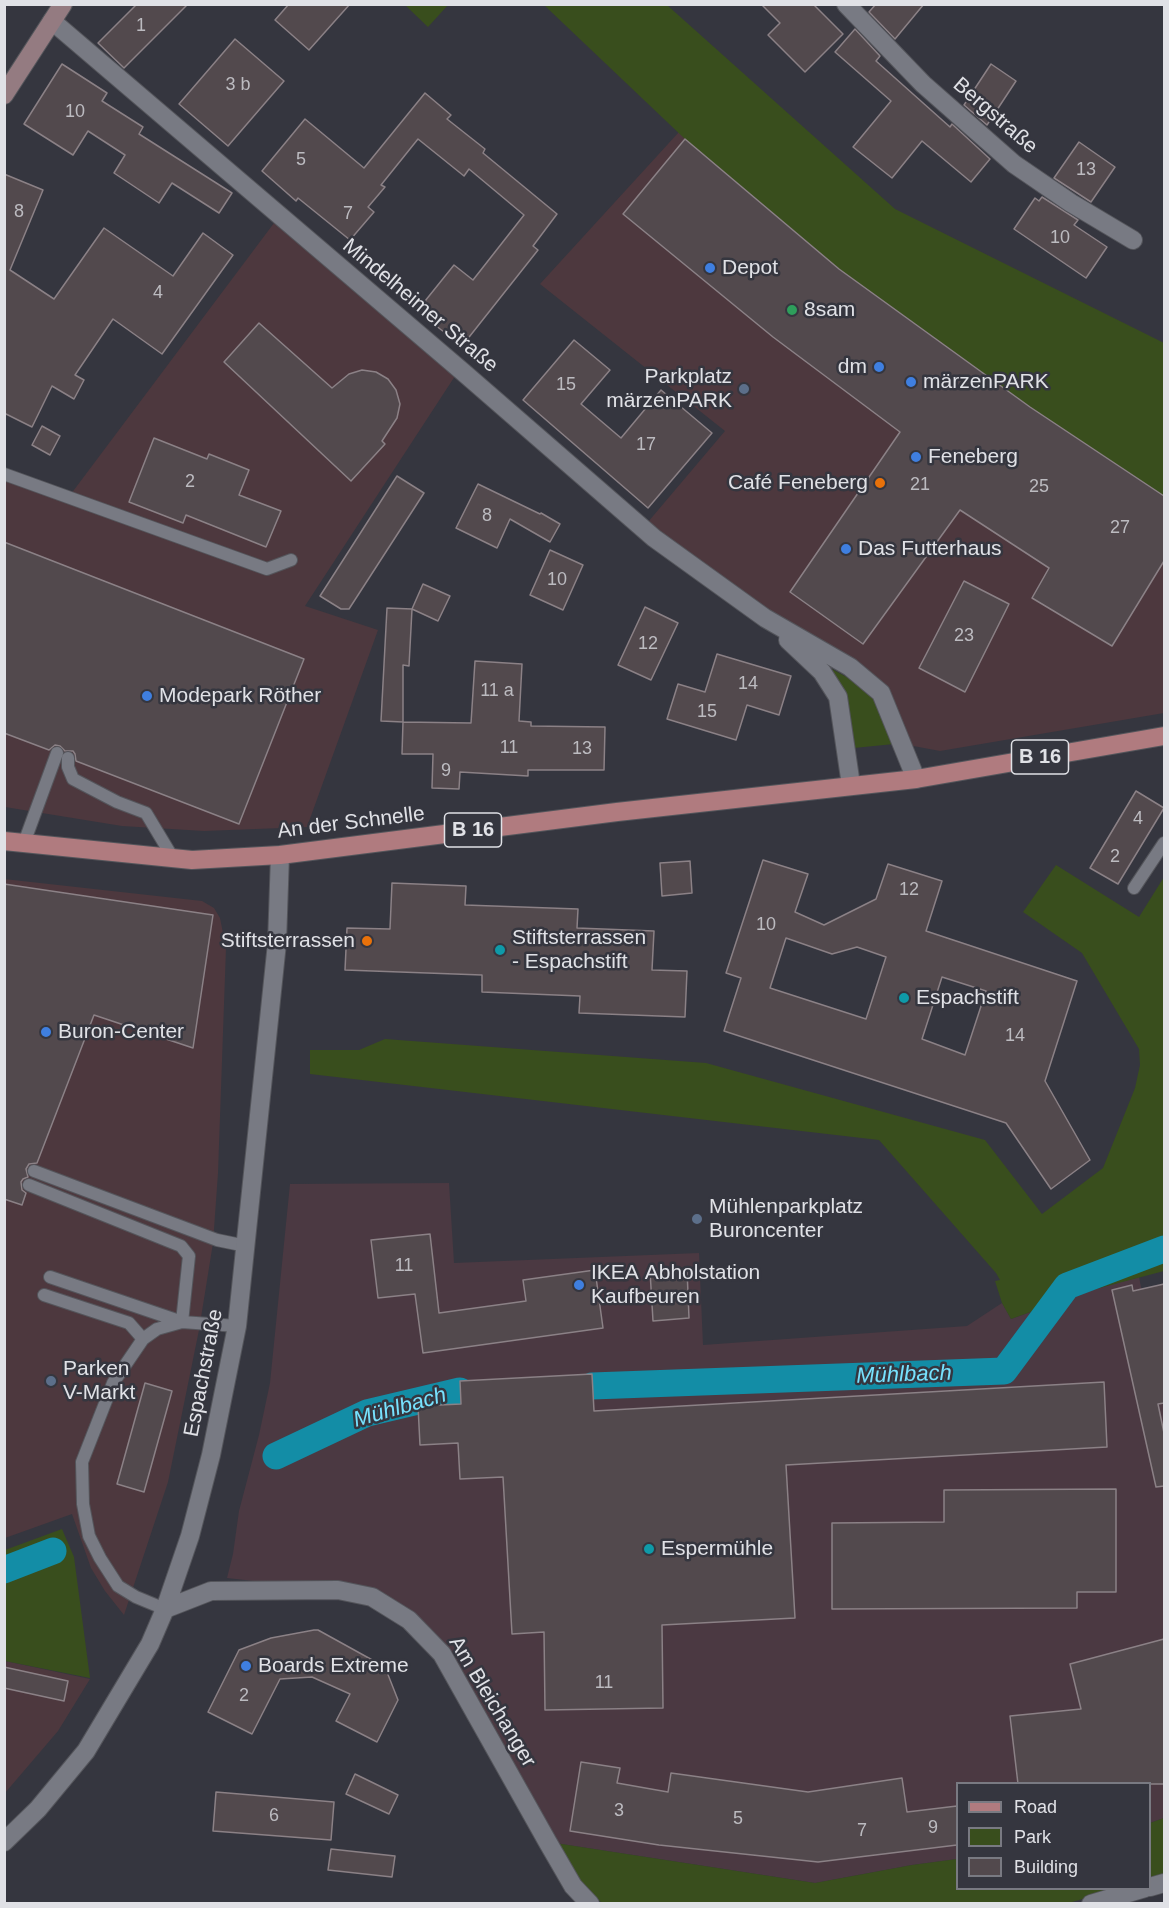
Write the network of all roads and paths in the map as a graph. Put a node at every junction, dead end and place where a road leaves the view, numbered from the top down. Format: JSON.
{"nodes":[{"id":1,"x":63,"y":4,"type":"edge"},
{"id":2,"x":846,"y":4,"type":"edge"},
{"id":3,"x":52,"y":21,"type":"junction"},
{"id":4,"x":4,"y":95,"type":"edge"},
{"id":5,"x":1133,"y":240,"type":"dead end"},
{"id":6,"x":4,"y":474,"type":"edge"},
{"id":7,"x":291,"y":560,"type":"dead end"},
{"id":8,"x":765,"y":618,"type":"junction"},
{"id":9,"x":1164,"y":736,"type":"edge"},
{"id":10,"x":916,"y":779,"type":"junction"},
{"id":11,"x":851,"y":785,"type":"junction"},
{"id":12,"x":4,"y":841,"type":"edge"},
{"id":13,"x":24,"y":843,"type":"junction"},
{"id":14,"x":1164,"y":843,"type":"edge"},
{"id":15,"x":280,"y":855,"type":"junction"},
{"id":16,"x":173,"y":858,"type":"junction"},
{"id":17,"x":1134,"y":888,"type":"dead end"},
{"id":18,"x":34,"y":1171,"type":"dead end"},
{"id":19,"x":29,"y":1185,"type":"dead end"},
{"id":20,"x":246,"y":1246,"type":"junction"},
{"id":21,"x":50,"y":1277,"type":"dead end"},
{"id":22,"x":44,"y":1295,"type":"dead end"},
{"id":23,"x":182,"y":1323,"type":"junction"},
{"id":24,"x":237,"y":1326,"type":"junction"},
{"id":25,"x":143,"y":1339,"type":"junction"},
{"id":26,"x":165,"y":1609,"type":"junction"},
{"id":27,"x":4,"y":1842,"type":"edge"},
{"id":28,"x":1138,"y":1890,"type":"edge"},
{"id":29,"x":590,"y":1904,"type":"edge"},
{"id":30,"x":1091,"y":1904,"type":"edge"}],
"edges":[{"from":1,"to":3,"type":"main road"},
{"from":2,"to":5,"type":"street","name":"Bergstraße"},
{"from":3,"to":4,"type":"main road"},
{"from":3,"to":8,"type":"street","name":"Mindelheimer Straße"},
{"from":6,"to":7,"type":"lane"},
{"from":8,"to":10,"type":"street","name":"Mindelheimer Straße"},
{"from":8,"to":11,"type":"street","name":"Mindelheimer Straße"},
{"from":9,"to":10,"type":"main road","number":"B 16"},
{"from":10,"to":11,"type":"main road","name":"An der Schnelle","number":"B 16"},
{"from":11,"to":15,"type":"main road","name":"An der Schnelle","number":"B 16"},
{"from":12,"to":13,"type":"main road","name":"An der Schnelle","number":"B 16"},
{"from":13,"to":16,"type":"main road","name":"An der Schnelle","number":"B 16"},
{"from":13,"to":16,"type":"lane"},
{"from":14,"to":17,"type":"lane"},
{"from":15,"to":16,"type":"main road","name":"An der Schnelle","number":"B 16"},
{"from":15,"to":20,"type":"street","name":"Espachstraße"},
{"from":18,"to":20,"type":"lane"},
{"from":19,"to":23,"type":"lane"},
{"from":20,"to":24,"type":"street","name":"Espachstraße"},
{"from":21,"to":23,"type":"lane"},
{"from":22,"to":25,"type":"lane"},
{"from":23,"to":24,"type":"lane"},
{"from":23,"to":25,"type":"lane"},
{"from":24,"to":26,"type":"street","name":"Espachstraße"},
{"from":25,"to":26,"type":"lane"},
{"from":26,"to":27,"type":"street","name":"Espachstraße"},
{"from":26,"to":29,"type":"street","name":"Am Bleichanger"},
{"from":28,"to":30,"type":"street"}]}
